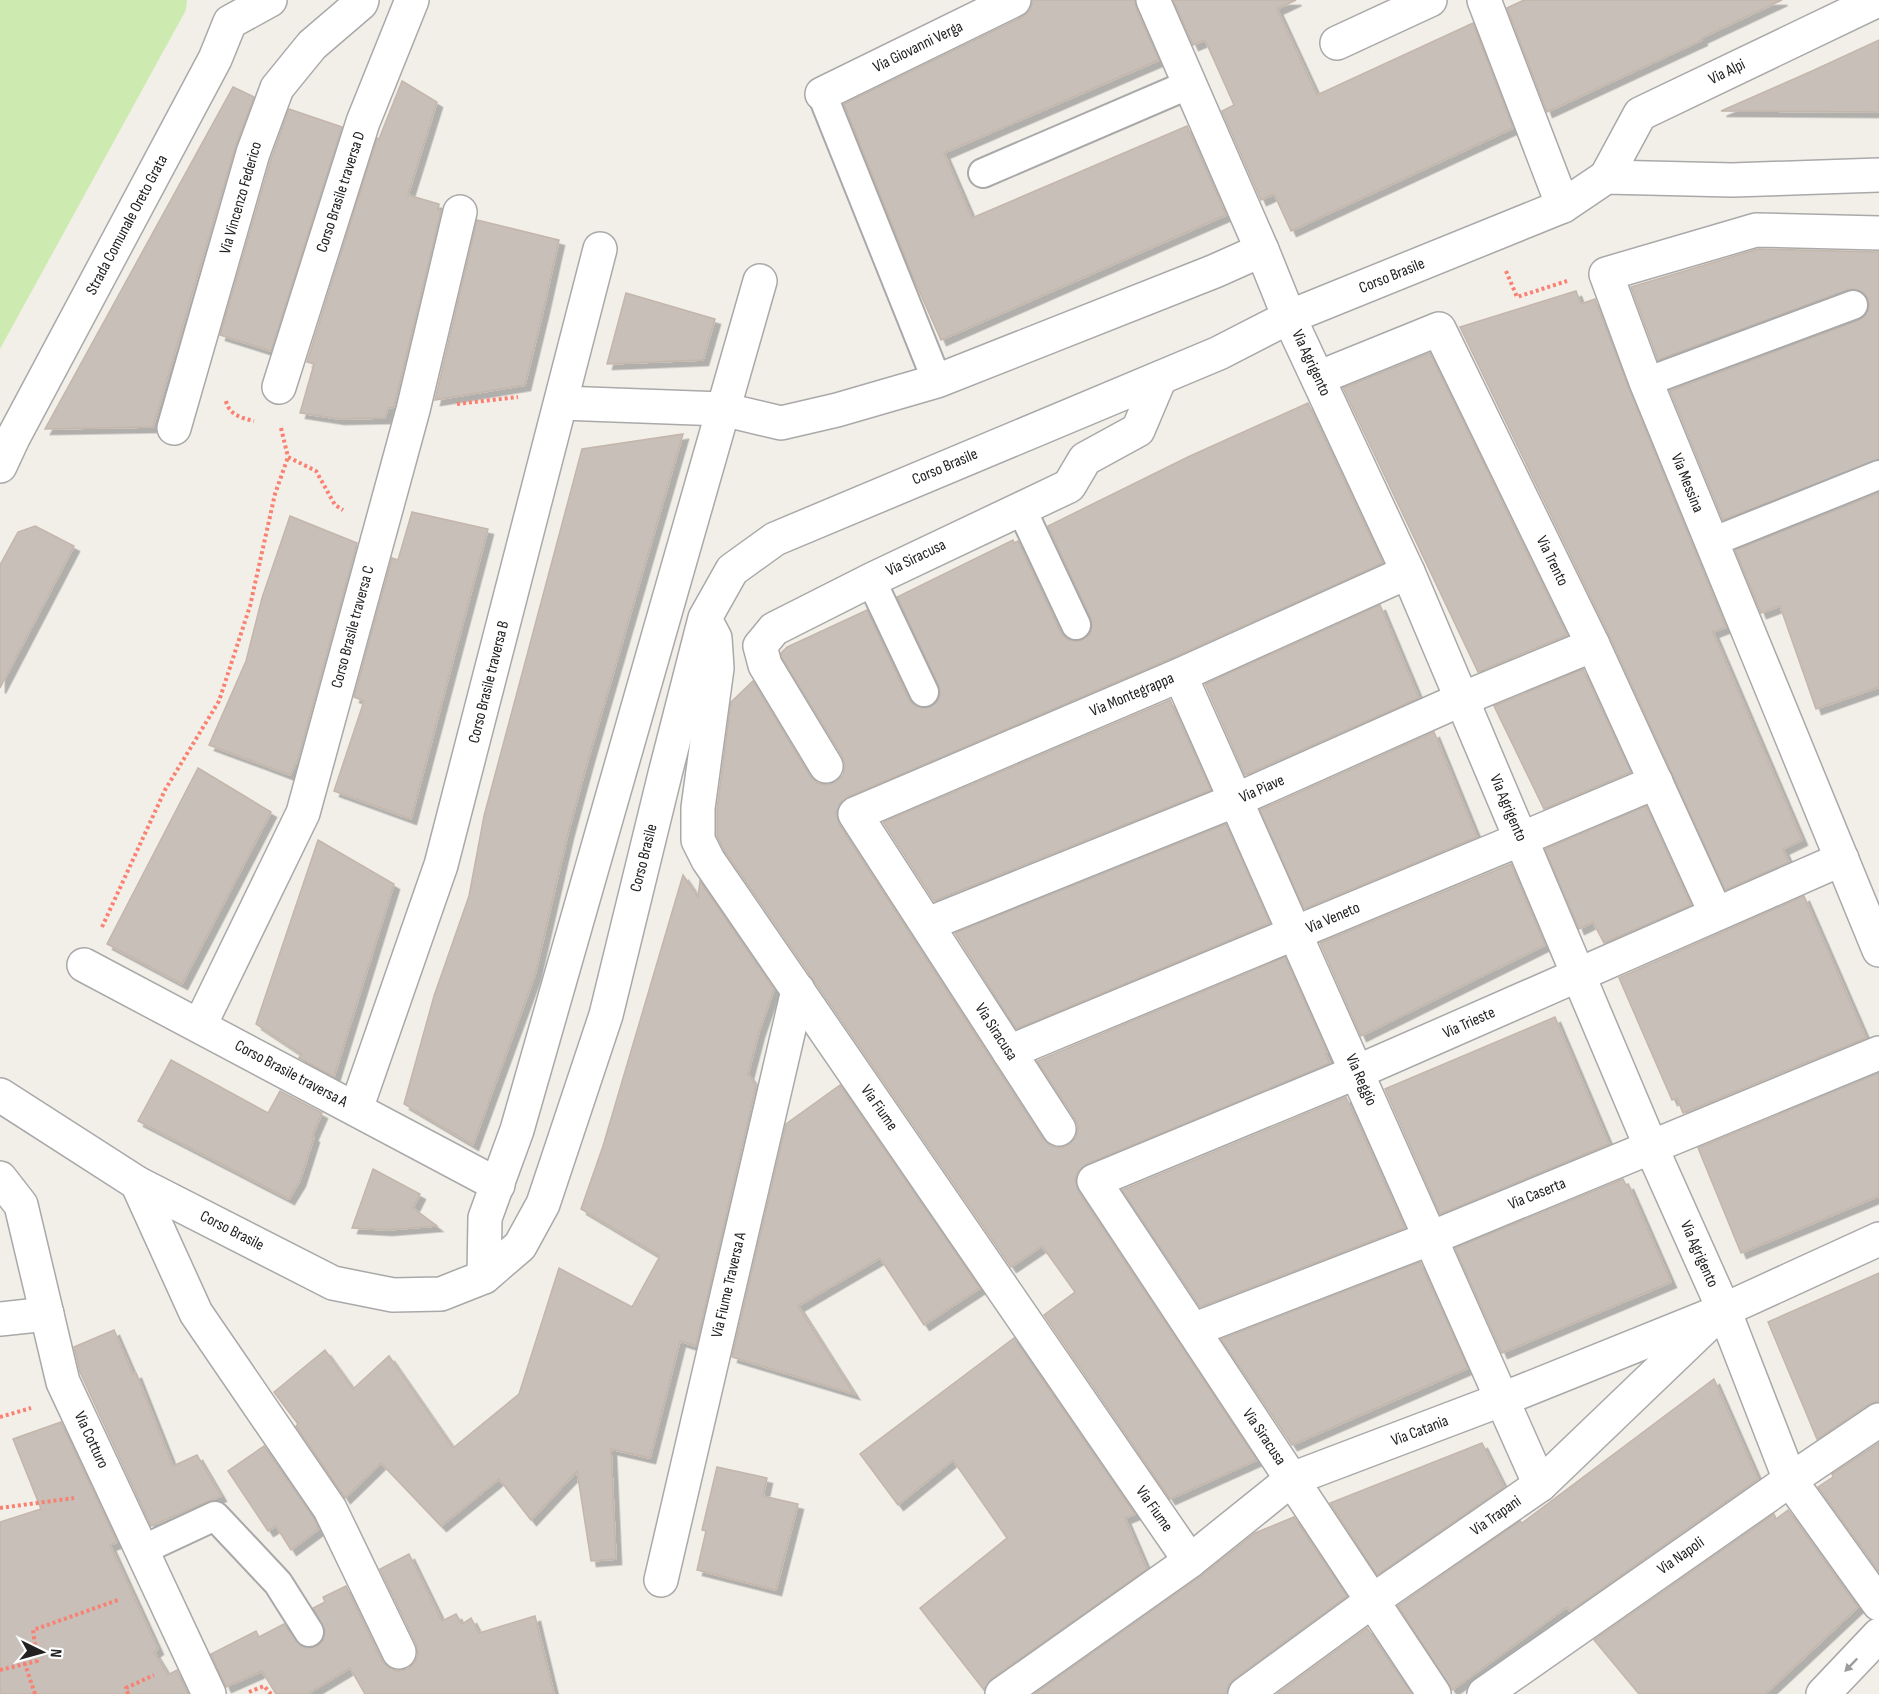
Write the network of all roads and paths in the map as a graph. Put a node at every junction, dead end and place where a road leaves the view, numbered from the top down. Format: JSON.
{"nodes":[{"id":1,"x":270,"y":0,"type":"edge"},
{"id":2,"x":362,"y":0,"type":"edge"},
{"id":3,"x":412,"y":0,"type":"edge"},
{"id":4,"x":1014,"y":0,"type":"edge"},
{"id":5,"x":1153,"y":0,"type":"edge"},
{"id":6,"x":1430,"y":0,"type":"edge"},
{"id":7,"x":1484,"y":0,"type":"edge"},
{"id":8,"x":1878,"y":0,"type":"edge"},
{"id":9,"x":230,"y":11,"type":"edge"},
{"id":10,"x":1337,"y":43,"type":"dead end"},
{"id":11,"x":1190,"y":84,"type":"junction"},
{"id":12,"x":822,"y":94,"type":"joint"},
{"id":13,"x":983,"y":172,"type":"dead end"},
{"id":14,"x":1879,"y":175,"type":"edge"},
{"id":15,"x":1606,"y":177,"type":"junction"},
{"id":16,"x":1563,"y":206,"type":"junction"},
{"id":17,"x":460,"y":212,"type":"dead end"},
{"id":18,"x":1879,"y":233,"type":"edge"},
{"id":19,"x":1490,"y":235,"type":"junction"},
{"id":20,"x":600,"y":249,"type":"dead end"},
{"id":21,"x":1262,"y":250,"type":"junction"},
{"id":22,"x":1606,"y":274,"type":"junction"},
{"id":23,"x":760,"y":281,"type":"dead end"},
{"id":24,"x":1852,"y":305,"type":"dead end"},
{"id":25,"x":1289,"y":317,"type":"junction"},
{"id":26,"x":1160,"y":378,"type":"junction"},
{"id":27,"x":1318,"y":378,"type":"junction"},
{"id":28,"x":937,"y":381,"type":"junction"},
{"id":29,"x":1646,"y":382,"type":"junction"},
{"id":30,"x":279,"y":387,"type":"joint"},
{"id":31,"x":225,"y":397,"type":"dead end"},
{"id":32,"x":561,"y":403,"type":"junction"},
{"id":33,"x":722,"y":409,"type":"junction"},
{"id":34,"x":413,"y":410,"type":"junction"},
{"id":35,"x":256,"y":422,"type":"dead end"},
{"id":36,"x":273,"y":427,"type":"dead end"},
{"id":37,"x":174,"y":428,"type":"dead end"},
{"id":38,"x":281,"y":428,"type":"junction"},
{"id":39,"x":288,"y":457,"type":"junction"},
{"id":40,"x":0,"y":466,"type":"edge"},
{"id":41,"x":1879,"y":475,"type":"edge"},
{"id":42,"x":1021,"y":508,"type":"junction"},
{"id":43,"x":378,"y":535,"type":"junction"},
{"id":44,"x":1712,"y":542,"type":"junction"},
{"id":45,"x":1408,"y":572,"type":"junction"},
{"id":46,"x":871,"y":580,"type":"junction"},
{"id":47,"x":705,"y":618,"type":"junction"},
{"id":48,"x":1076,"y":625,"type":"dead end"},
{"id":49,"x":1593,"y":645,"type":"junction"},
{"id":50,"x":1180,"y":675,"type":"junction"},
{"id":51,"x":924,"y":692,"type":"dead end"},
{"id":52,"x":1462,"y":699,"type":"junction"},
{"id":53,"x":826,"y":766,"type":"dead end"},
{"id":54,"x":1656,"y":782,"type":"junction"},
{"id":55,"x":1236,"y":800,"type":"junction"},
{"id":56,"x":855,"y":814,"type":"joint"},
{"id":57,"x":1521,"y":839,"type":"junction"},
{"id":58,"x":1842,"y":860,"type":"junction"},
{"id":59,"x":1716,"y":914,"type":"junction"},
{"id":60,"x":928,"y":924,"type":"junction"},
{"id":61,"x":1296,"y":933,"type":"junction"},
{"id":62,"x":1878,"y":945,"type":"edge"},
{"id":63,"x":84,"y":965,"type":"joint"},
{"id":64,"x":1579,"y":975,"type":"junction"},
{"id":65,"x":798,"y":990,"type":"junction"},
{"id":66,"x":200,"y":1025,"type":"junction"},
{"id":67,"x":1009,"y":1052,"type":"junction"},
{"id":68,"x":1879,"y":1053,"type":"edge"},
{"id":69,"x":1357,"y":1072,"type":"junction"},
{"id":70,"x":0,"y":1095,"type":"edge"},
{"id":71,"x":356,"y":1109,"type":"junction"},
{"id":72,"x":1059,"y":1129,"type":"dead end"},
{"id":73,"x":1651,"y":1147,"type":"junction"},
{"id":74,"x":0,"y":1178,"type":"edge"},
{"id":75,"x":1094,"y":1181,"type":"joint"},
{"id":76,"x":136,"y":1183,"type":"junction"},
{"id":77,"x":498,"y":1185,"type":"junction"},
{"id":78,"x":1431,"y":1238,"type":"junction"},
{"id":79,"x":1879,"y":1239,"type":"edge"},
{"id":80,"x":484,"y":1277,"type":"junction"},
{"id":81,"x":1724,"y":1310,"type":"junction"},
{"id":82,"x":48,"y":1314,"type":"junction"},
{"id":83,"x":0,"y":1319,"type":"edge"},
{"id":84,"x":1193,"y":1330,"type":"junction"},
{"id":85,"x":1503,"y":1399,"type":"junction"},
{"id":86,"x":1879,"y":1420,"type":"edge"},
{"id":87,"x":1292,"y":1479,"type":"junction"},
{"id":88,"x":1790,"y":1480,"type":"junction"},
{"id":89,"x":1540,"y":1485,"type":"junction"},
{"id":90,"x":116,"y":1493,"type":"junction"},
{"id":91,"x":0,"y":1508,"type":"edge"},
{"id":92,"x":142,"y":1550,"type":"junction"},
{"id":93,"x":1190,"y":1561,"type":"junction"},
{"id":94,"x":661,"y":1580,"type":"dead end"},
{"id":95,"x":159,"y":1585,"type":"junction"},
{"id":96,"x":1372,"y":1602,"type":"junction"},
{"id":97,"x":1879,"y":1604,"type":"edge"},
{"id":98,"x":309,"y":1632,"type":"dead end"},
{"id":99,"x":1879,"y":1635,"type":"edge"},
{"id":100,"x":399,"y":1652,"type":"dead end"},
{"id":101,"x":25,"y":1664,"type":"junction"},
{"id":102,"x":0,"y":1670,"type":"edge"},
{"id":103,"x":35,"y":1694,"type":"edge"},
{"id":104,"x":209,"y":1694,"type":"edge"},
{"id":105,"x":246,"y":1694,"type":"edge"},
{"id":106,"x":271,"y":1694,"type":"edge"},
{"id":107,"x":1002,"y":1694,"type":"edge"},
{"id":108,"x":1245,"y":1694,"type":"edge"},
{"id":109,"x":1434,"y":1694,"type":"edge"},
{"id":110,"x":1484,"y":1694,"type":"edge"},
{"id":111,"x":1823,"y":1694,"type":"edge"}],
"edges":[{"from":1,"to":9,"type":"street","name":"Strada Comunale Oreto Grata"},
{"from":2,"to":37,"type":"street","name":"Via Vincenzo Federico"},
{"from":3,"to":30,"type":"street","name":"Corso Brasile traversa D"},
{"from":4,"to":12,"type":"street","name":"Via Giovanni Verga"},
{"from":5,"to":11,"type":"street","name":"Via Agrigento"},
{"from":6,"to":10,"type":"street"},
{"from":7,"to":16,"type":"street"},
{"from":8,"to":15,"type":"street","name":"Via Alpi"},
{"from":9,"to":40,"type":"street","name":"Strada Comunale Oreto Grata"},
{"from":11,"to":13,"type":"lane"},
{"from":11,"to":21,"type":"street","name":"Via Agrigento"},
{"from":12,"to":28,"type":"lane"},
{"from":14,"to":15,"type":"street"},
{"from":15,"to":16,"type":"street","name":"Corso Brasile"},
{"from":16,"to":19,"type":"street","name":"Corso Brasile"},
{"from":17,"to":34,"type":"street","name":"Corso Brasile traversa C"},
{"from":18,"to":22,"type":"street"},
{"from":19,"to":22,"type":"path"},
{"from":19,"to":25,"type":"street","name":"Corso Brasile"},
{"from":20,"to":32,"type":"street","name":"Corso Brasile traversa B"},
{"from":21,"to":25,"type":"street","name":"Via Agrigento"},
{"from":21,"to":28,"type":"street"},
{"from":22,"to":29,"type":"street","name":"Via Messina"},
{"from":23,"to":33,"type":"street"},
{"from":24,"to":29,"type":"lane"},
{"from":25,"to":26,"type":"street","name":"Corso Brasile"},
{"from":25,"to":27,"type":"street","name":"Via Agrigento"},
{"from":26,"to":42,"type":"street","name":"Via Siracusa"},
{"from":26,"to":47,"type":"street","name":"Corso Brasile"},
{"from":27,"to":45,"type":"street","name":"Via Agrigento"},
{"from":27,"to":49,"type":"street","name":"Via Trento"},
{"from":28,"to":33,"type":"street"},
{"from":29,"to":44,"type":"street","name":"Via Messina"},
{"from":30,"to":38,"type":"path"},
{"from":31,"to":35,"type":"path"},
{"from":32,"to":33,"type":"street"},
{"from":32,"to":34,"type":"path"},
{"from":32,"to":71,"type":"street","name":"Corso Brasile traversa B"},
{"from":33,"to":77,"type":"street"},
{"from":34,"to":43,"type":"street","name":"Corso Brasile traversa C"},
{"from":36,"to":38,"type":"path"},
{"from":38,"to":39,"type":"path"},
{"from":39,"to":43,"type":"path"},
{"from":39,"to":63,"type":"path"},
{"from":41,"to":44,"type":"lane"},
{"from":42,"to":46,"type":"street","name":"Via Siracusa"},
{"from":42,"to":48,"type":"lane"},
{"from":43,"to":66,"type":"street","name":"Corso Brasile traversa C"},
{"from":44,"to":58,"type":"street","name":"Via Messina"},
{"from":45,"to":50,"type":"street","name":"Via Montegrappa"},
{"from":45,"to":52,"type":"street","name":"Via Agrigento"},
{"from":46,"to":51,"type":"lane"},
{"from":46,"to":53,"type":"street","name":"Via Siracusa"},
{"from":47,"to":65,"type":"street","name":"Via Fiume"},
{"from":47,"to":80,"type":"street","name":"Corso Brasile"},
{"from":49,"to":52,"type":"street","name":"Via Piave"},
{"from":49,"to":54,"type":"street","name":"Via Trento"},
{"from":50,"to":55,"type":"street","name":"Via Reggio"},
{"from":50,"to":56,"type":"street","name":"Via Montegrappa"},
{"from":52,"to":55,"type":"street","name":"Via Piave"},
{"from":52,"to":57,"type":"street","name":"Via Agrigento"},
{"from":54,"to":57,"type":"street","name":"Via Veneto"},
{"from":54,"to":59,"type":"street","name":"Via Trento"},
{"from":55,"to":60,"type":"street","name":"Via Piave"},
{"from":55,"to":61,"type":"street","name":"Via Reggio"},
{"from":56,"to":60,"type":"street","name":"Via Siracusa"},
{"from":57,"to":61,"type":"street","name":"Via Veneto"},
{"from":57,"to":64,"type":"street","name":"Via Agrigento"},
{"from":58,"to":59,"type":"street","name":"Via Trieste"},
{"from":58,"to":62,"type":"street","name":"Via Messina"},
{"from":59,"to":64,"type":"street","name":"Via Trieste"},
{"from":60,"to":67,"type":"street","name":"Via Siracusa"},
{"from":61,"to":67,"type":"street","name":"Via Veneto"},
{"from":61,"to":69,"type":"street","name":"Via Reggio"},
{"from":63,"to":66,"type":"street","name":"Corso Brasile traversa A"},
{"from":64,"to":69,"type":"street","name":"Via Trieste"},
{"from":64,"to":73,"type":"street","name":"Via Agrigento"},
{"from":65,"to":93,"type":"street","name":"Via Fiume"},
{"from":65,"to":94,"type":"street","name":"Via Fiume Traversa A"},
{"from":66,"to":71,"type":"street","name":"Corso Brasile traversa A"},
{"from":67,"to":72,"type":"street","name":"Via Siracusa"},
{"from":68,"to":73,"type":"street","name":"Via Caserta"},
{"from":69,"to":75,"type":"street","name":"Via Trieste"},
{"from":69,"to":78,"type":"street","name":"Via Reggio"},
{"from":70,"to":76,"type":"street","name":"Corso Brasile"},
{"from":71,"to":77,"type":"street","name":"Corso Brasile traversa A"},
{"from":73,"to":78,"type":"street","name":"Via Caserta"},
{"from":73,"to":81,"type":"street","name":"Via Agrigento"},
{"from":74,"to":82,"type":"street","name":"Via Cotturo"},
{"from":75,"to":84,"type":"street","name":"Via Siracusa"},
{"from":76,"to":80,"type":"street","name":"Corso Brasile"},
{"from":76,"to":100,"type":"street"},
{"from":77,"to":80,"type":"street"},
{"from":78,"to":84,"type":"street","name":"Via Caserta"},
{"from":78,"to":85,"type":"street","name":"Via Reggio"},
{"from":79,"to":81,"type":"street","name":"Via Catania"},
{"from":81,"to":85,"type":"street","name":"Via Catania"},
{"from":81,"to":88,"type":"street","name":"Via Agrigento"},
{"from":81,"to":89,"type":"street","name":"Via Trapani"},
{"from":82,"to":83,"type":"street"},
{"from":82,"to":90,"type":"street","name":"Via Cotturo"},
{"from":84,"to":87,"type":"street","name":"Via Siracusa"},
{"from":85,"to":87,"type":"street","name":"Via Catania"},
{"from":85,"to":89,"type":"street","name":"Via Reggio"},
{"from":86,"to":88,"type":"street","name":"Via Napoli"},
{"from":87,"to":93,"type":"street","name":"Via Catania"},
{"from":87,"to":96,"type":"street","name":"Via Siracusa"},
{"from":88,"to":97,"type":"street","name":"Via Agrigento"},
{"from":88,"to":110,"type":"street","name":"Via Napoli"},
{"from":89,"to":96,"type":"street","name":"Via Trapani"},
{"from":90,"to":91,"type":"path"},
{"from":90,"to":92,"type":"street","name":"Via Cotturo"},
{"from":92,"to":95,"type":"street","name":"Via Cotturo"},
{"from":92,"to":98,"type":"lane"},
{"from":93,"to":107,"type":"street","name":"Via Catania"},
{"from":95,"to":101,"type":"path"},
{"from":95,"to":104,"type":"street","name":"Via Cotturo"},
{"from":96,"to":108,"type":"street","name":"Via Trapani"},
{"from":96,"to":109,"type":"street","name":"Via Siracusa"},
{"from":99,"to":111,"type":"street","one_way":true},
{"from":101,"to":102,"type":"path"},
{"from":101,"to":103,"type":"path"},
{"from":105,"to":106,"type":"path"}]}
